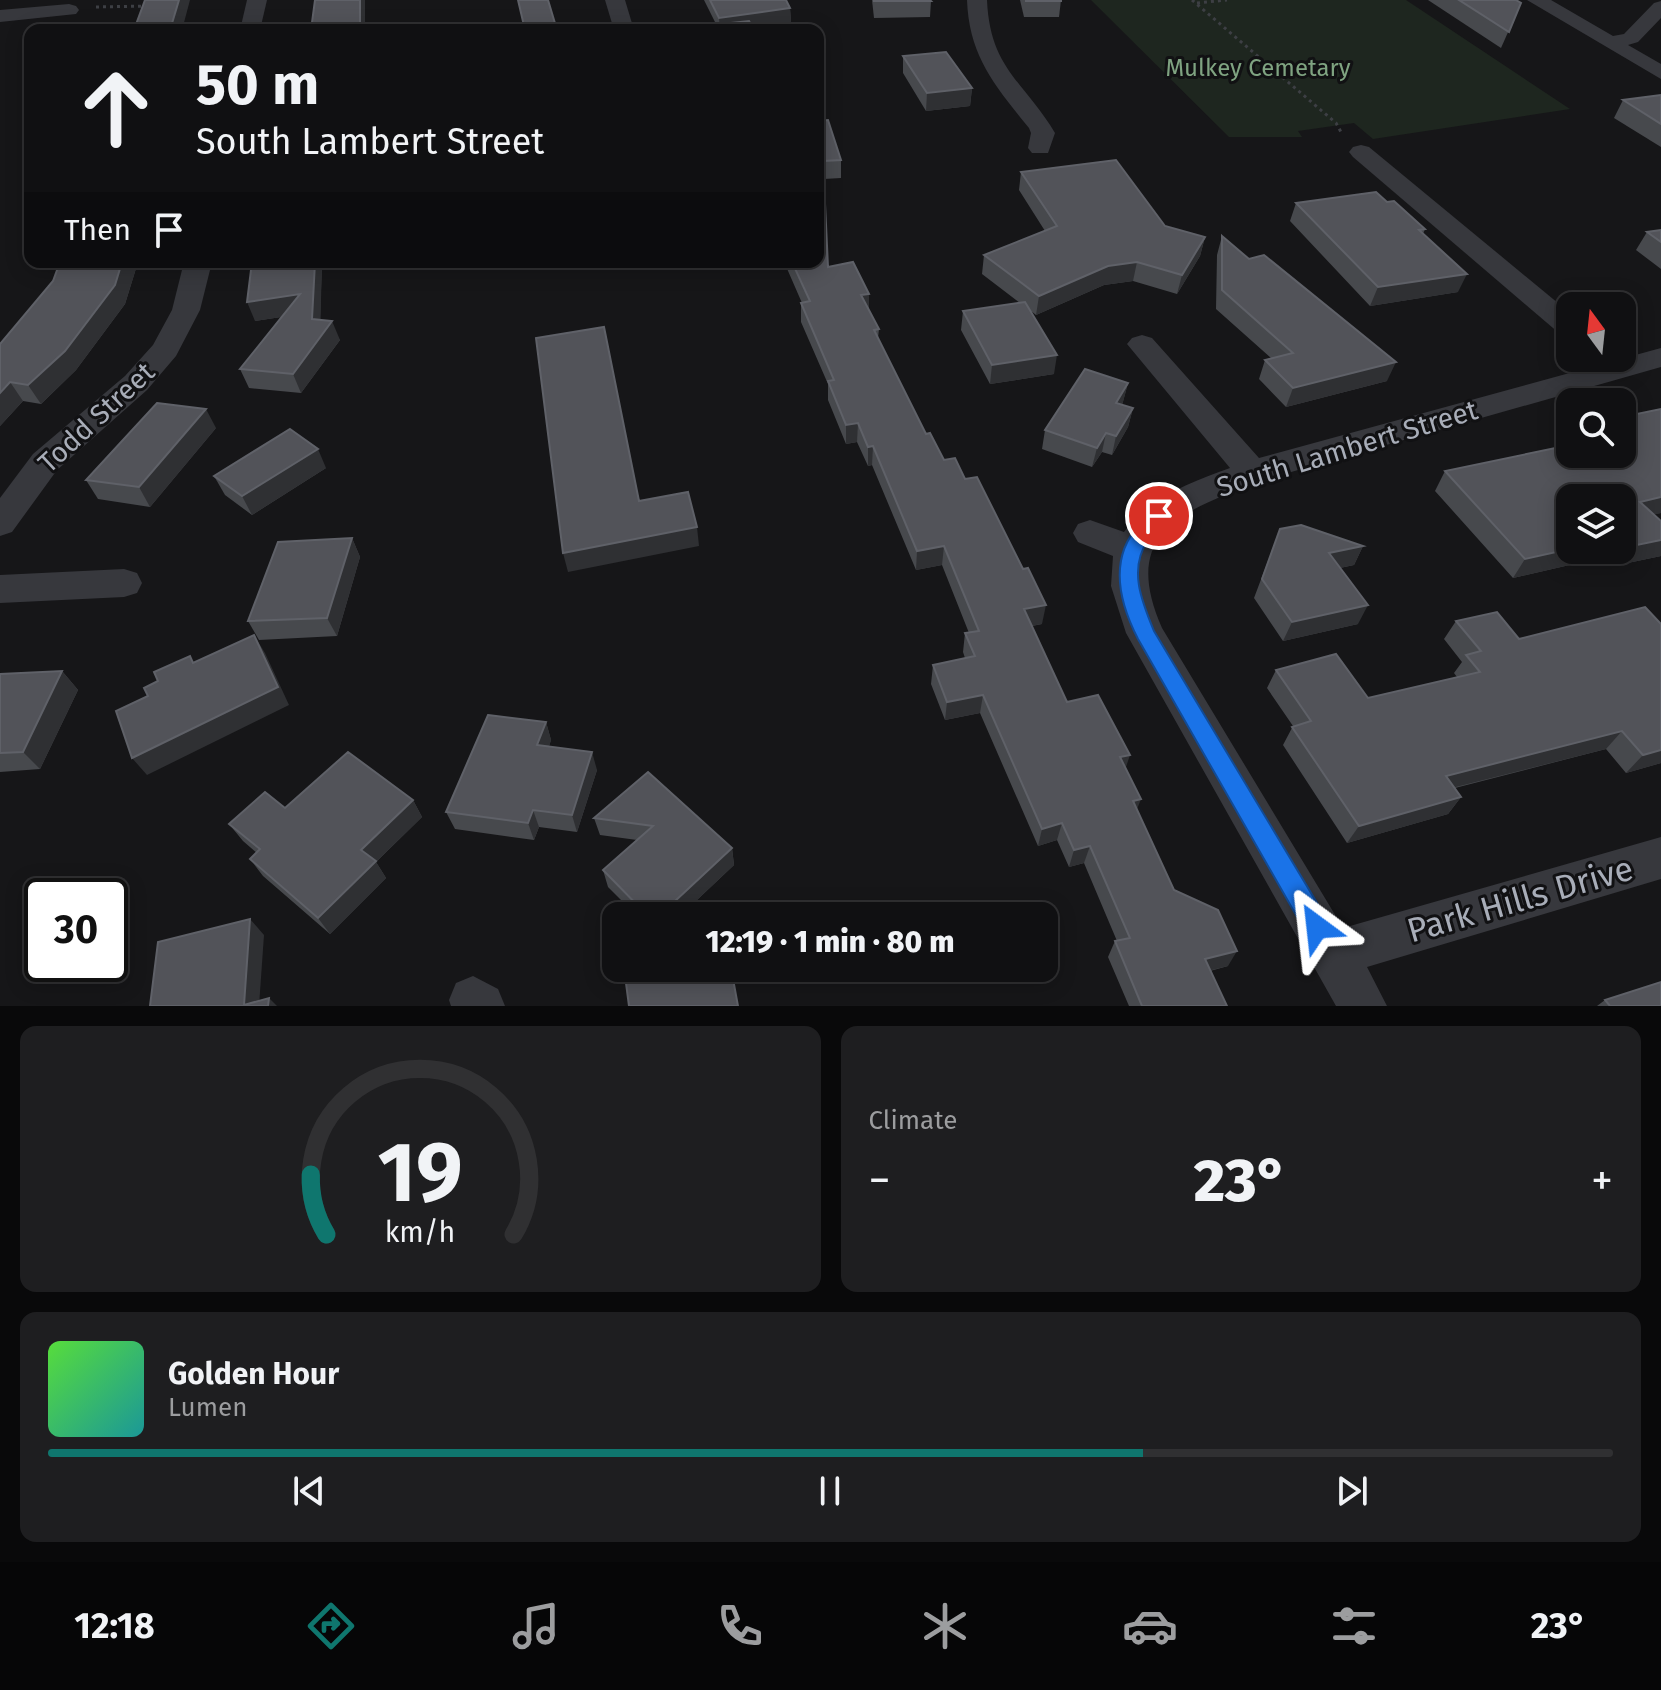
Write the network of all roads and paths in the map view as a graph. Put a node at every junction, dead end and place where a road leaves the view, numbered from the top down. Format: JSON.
{"nodes":[{"id":1,"x":257,"y":0,"type":"edge"},
{"id":2,"x":615,"y":0,"type":"edge"},
{"id":3,"x":977,"y":0,"type":"edge"},
{"id":4,"x":1227,"y":0,"type":"edge"},
{"id":5,"x":1537,"y":0,"type":"edge"},
{"id":6,"x":1194,"y":2,"type":"edge"},
{"id":7,"x":158,"y":6,"type":"edge"},
{"id":8,"x":1661,"y":7,"type":"edge"},
{"id":9,"x":69,"y":10,"type":"joint"},
{"id":10,"x":0,"y":16,"type":"edge"},
{"id":11,"x":251,"y":24,"type":"edge"},
{"id":12,"x":622,"y":24,"type":"edge"},
{"id":13,"x":1611,"y":43,"type":"junction"},
{"id":14,"x":1661,"y":73,"type":"edge"},
{"id":15,"x":1040,"y":148,"type":"dead end"},
{"id":16,"x":1361,"y":152,"type":"joint"},
{"id":17,"x":196,"y":268,"type":"edge"},
{"id":18,"x":1556,"y":316,"type":"edge"},
{"id":19,"x":1142,"y":344,"type":"dead end"},
{"id":20,"x":1661,"y":357,"type":"edge"},
{"id":21,"x":1636,"y":360,"type":"edge"},
{"id":22,"x":1582,"y":372,"type":"edge"},
{"id":23,"x":1252,"y":472,"type":"junction"},
{"id":24,"x":0,"y":523,"type":"edge"},
{"id":25,"x":1090,"y":533,"type":"dead end"},
{"id":26,"x":1133,"y":550,"type":"junction"},
{"id":27,"x":124,"y":583,"type":"dead end"},
{"id":28,"x":0,"y":589,"type":"edge"},
{"id":29,"x":1661,"y":858,"type":"edge"},
{"id":30,"x":1333,"y":954,"type":"junction"},
{"id":31,"x":1363,"y":1006,"type":"edge"}],
"edges":[{"from":1,"to":11,"type":"street"},
{"from":2,"to":12,"type":"street"},
{"from":3,"to":15,"type":"street"},
{"from":4,"to":6,"type":"path"},
{"from":5,"to":13,"type":"street"},
{"from":6,"to":16,"type":"path"},
{"from":7,"to":9,"type":"path"},
{"from":8,"to":13,"type":"street"},
{"from":9,"to":10,"type":"street"},
{"from":13,"to":14,"type":"street"},
{"from":16,"to":18,"type":"street"},
{"from":17,"to":24,"type":"street","name":"Todd Street"},
{"from":19,"to":23,"type":"street"},
{"from":20,"to":21,"type":"street","name":"South Lambert Street"},
{"from":22,"to":23,"type":"street","name":"South Lambert Street"},
{"from":23,"to":26,"type":"street","name":"South Lambert Street"},
{"from":25,"to":26,"type":"street"},
{"from":26,"to":30,"type":"street"},
{"from":27,"to":28,"type":"street"},
{"from":29,"to":30,"type":"street","name":"Park Hills Drive"},
{"from":30,"to":31,"type":"street"}]}
